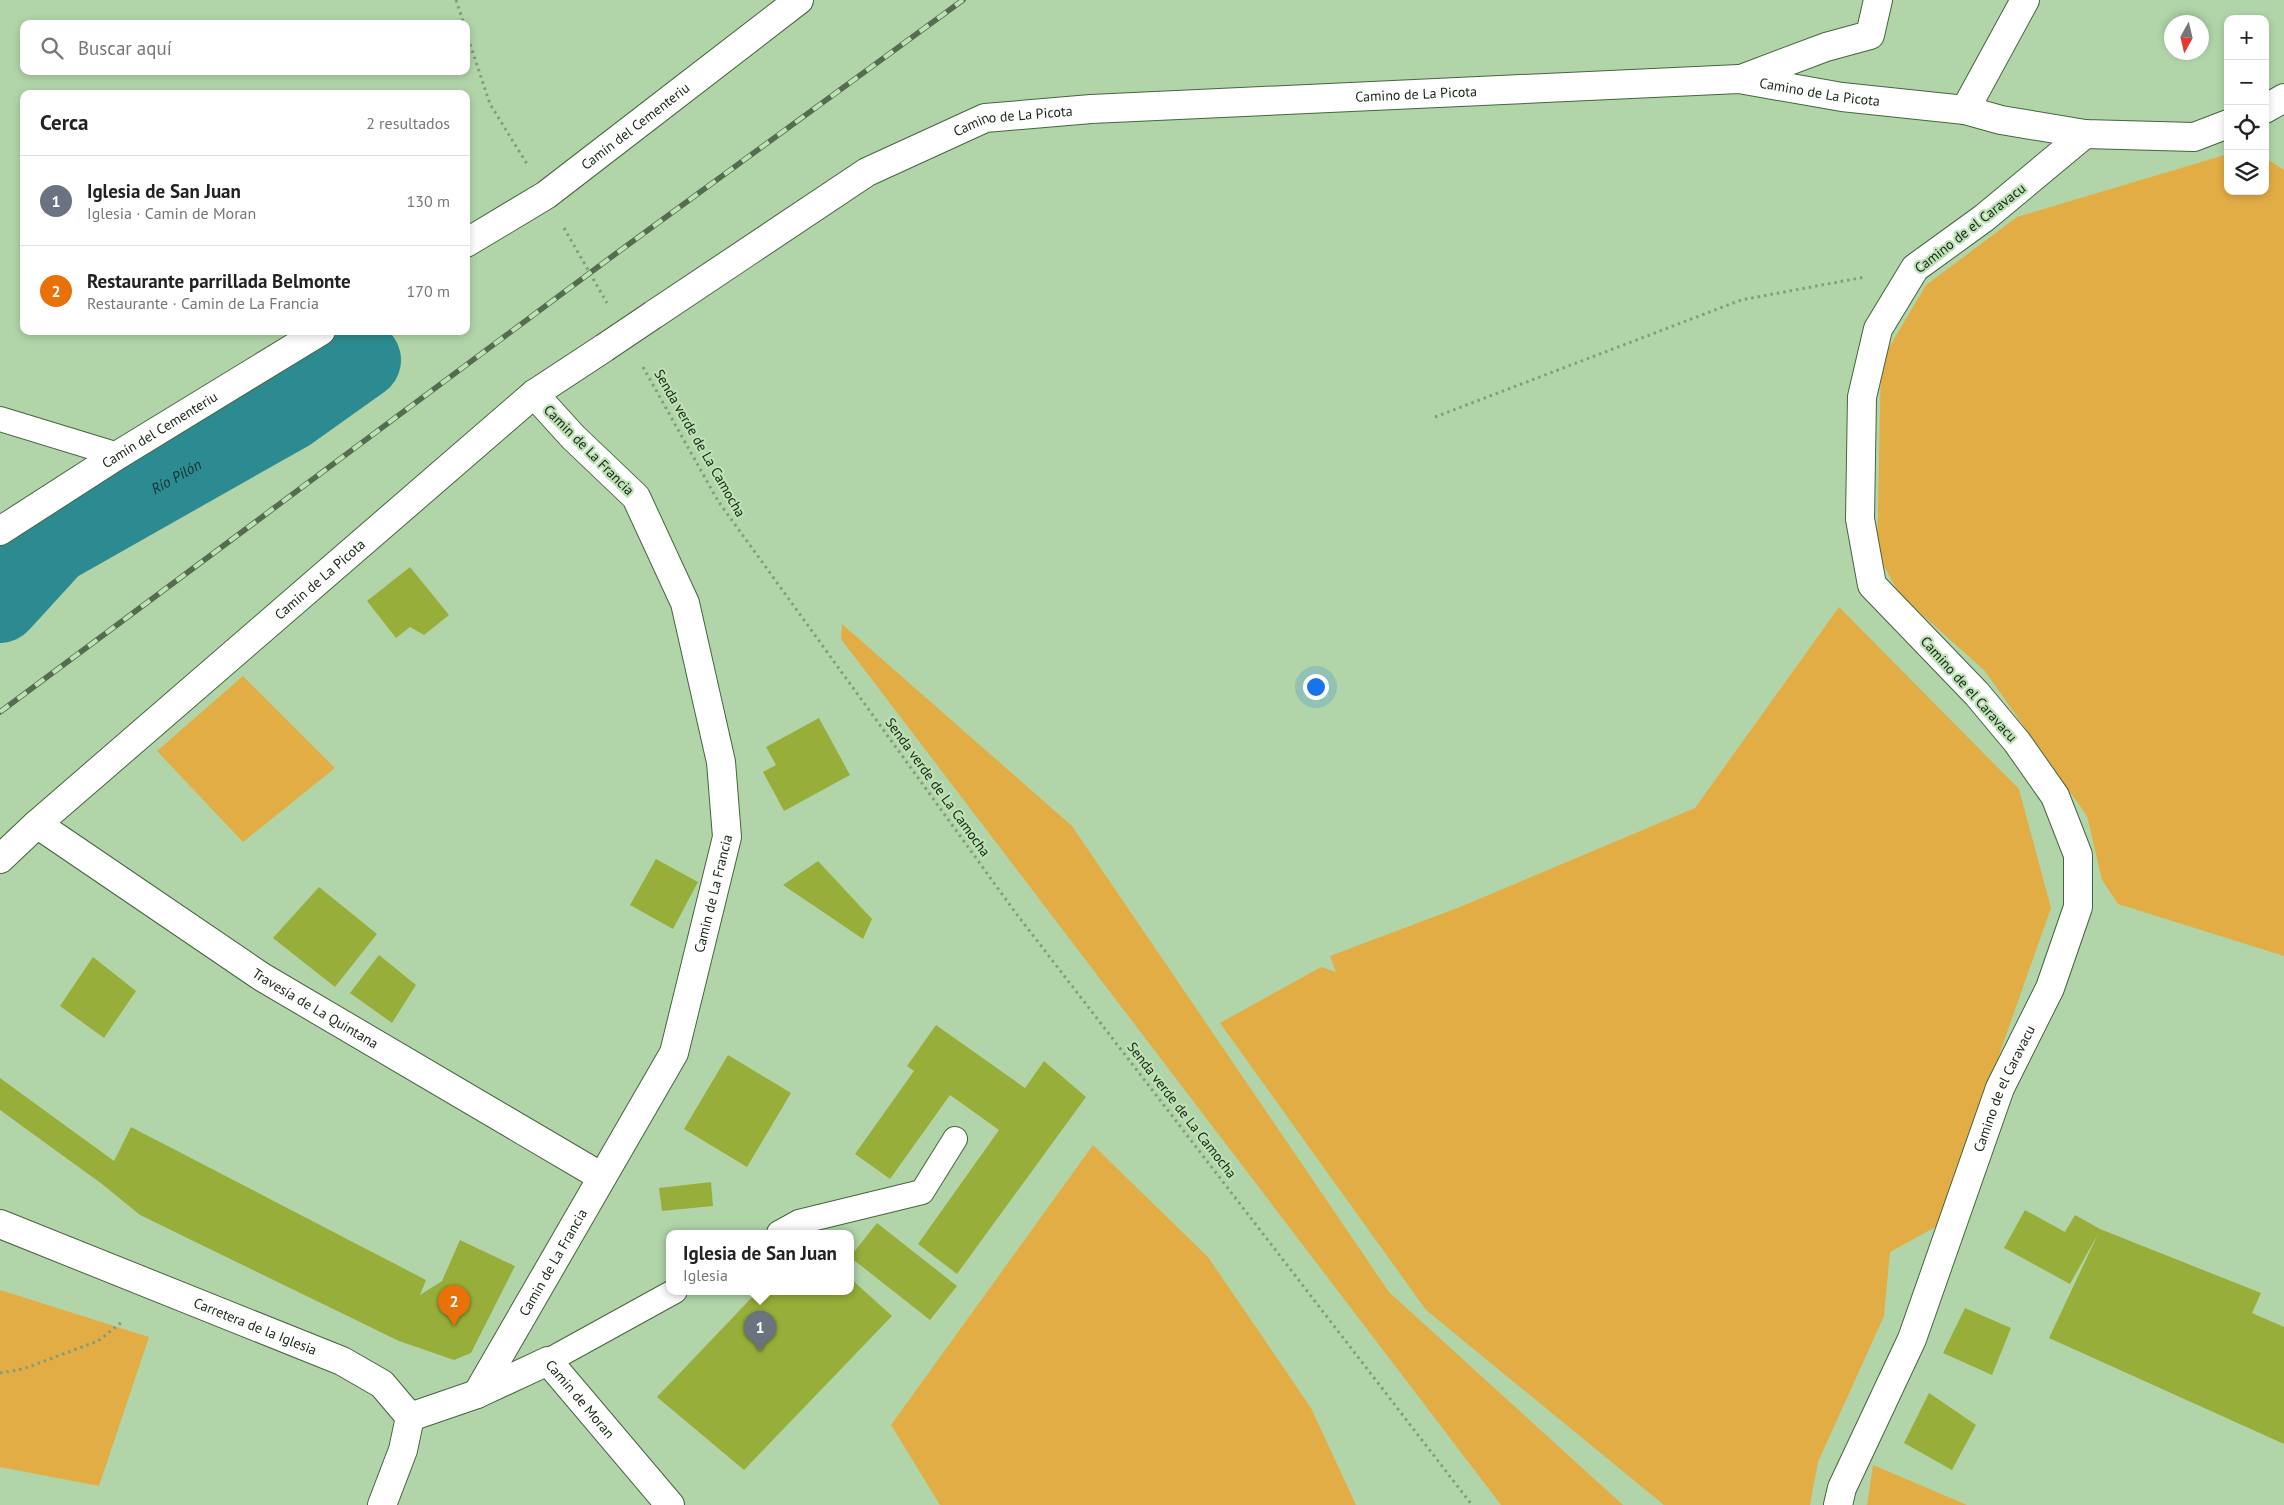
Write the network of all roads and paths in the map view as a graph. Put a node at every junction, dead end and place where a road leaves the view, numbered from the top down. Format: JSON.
{"nodes":[{"id":1,"x":456,"y":0,"type":"edge"},
{"id":2,"x":799,"y":0,"type":"edge"},
{"id":3,"x":1878,"y":0,"type":"edge"},
{"id":4,"x":2025,"y":0,"type":"edge"},
{"id":5,"x":463,"y":20,"type":"edge"},
{"id":6,"x":470,"y":44,"type":"edge"},
{"id":7,"x":1739,"y":79,"type":"junction"},
{"id":8,"x":2284,"y":98,"type":"edge"},
{"id":9,"x":2269,"y":107,"type":"edge"},
{"id":10,"x":1965,"y":110,"type":"junction"},
{"id":11,"x":2224,"y":126,"type":"edge"},
{"id":12,"x":2085,"y":134,"type":"junction"},
{"id":13,"x":546,"y":195,"type":"junction"},
{"id":14,"x":470,"y":241,"type":"edge"},
{"id":15,"x":1915,"y":268,"type":"junction"},
{"id":16,"x":608,"y":306,"type":"dead end"},
{"id":17,"x":653,"y":315,"type":"joint"},
{"id":18,"x":314,"y":335,"type":"edge"},
{"id":19,"x":642,"y":365,"type":"dead end"},
{"id":20,"x":534,"y":394,"type":"junction"},
{"id":21,"x":1435,"y":417,"type":"dead end"},
{"id":22,"x":0,"y":419,"type":"edge"},
{"id":23,"x":118,"y":455,"type":"junction"},
{"id":24,"x":0,"y":531,"type":"edge"},
{"id":25,"x":37,"y":824,"type":"junction"},
{"id":26,"x":0,"y":859,"type":"edge"},
{"id":27,"x":955,"y":1139,"type":"dead end"},
{"id":28,"x":602,"y":1177,"type":"junction"},
{"id":29,"x":0,"y":1224,"type":"edge"},
{"id":30,"x":785,"y":1230,"type":"edge"},
{"id":31,"x":668,"y":1295,"type":"edge"},
{"id":32,"x":122,"y":1322,"type":"dead end"},
{"id":33,"x":548,"y":1361,"type":"junction"},
{"id":34,"x":0,"y":1373,"type":"edge"},
{"id":35,"x":476,"y":1394,"type":"junction"},
{"id":36,"x":410,"y":1417,"type":"junction"},
{"id":37,"x":382,"y":1505,"type":"edge"},
{"id":38,"x":670,"y":1505,"type":"edge"},
{"id":39,"x":1472,"y":1505,"type":"edge"},
{"id":40,"x":1838,"y":1505,"type":"edge"}],
"edges":[{"from":1,"to":5,"type":"path"},
{"from":2,"to":13,"type":"street","name":"Camín del Cementeriu"},
{"from":3,"to":7,"type":"street"},
{"from":4,"to":10,"type":"street"},
{"from":6,"to":13,"type":"path"},
{"from":7,"to":10,"type":"street","name":"Camino de La Picota"},
{"from":7,"to":17,"type":"street","name":"Camino de La Picota"},
{"from":8,"to":9,"type":"street"},
{"from":10,"to":12,"type":"street","name":"Camino de La Picota"},
{"from":11,"to":12,"type":"street","name":"Camino de La Picota"},
{"from":12,"to":15,"type":"street","name":"Camino de el Caravacu"},
{"from":13,"to":14,"type":"street","name":"Camín del Cementeriu"},
{"from":13,"to":16,"type":"path"},
{"from":15,"to":21,"type":"path"},
{"from":15,"to":40,"type":"street","name":"Camino de el Caravacu"},
{"from":17,"to":20,"type":"street","name":"Camin de La Picota","bridge":true},
{"from":18,"to":23,"type":"street","name":"Camín del Cementeriu"},
{"from":19,"to":39,"type":"path","name":"Senda verde de La Camocha"},
{"from":20,"to":25,"type":"street","name":"Camin de La Picota"},
{"from":20,"to":28,"type":"street","name":"Camin de La Francia"},
{"from":22,"to":23,"type":"lane"},
{"from":23,"to":24,"type":"street","name":"Camín del Cementeriu"},
{"from":25,"to":26,"type":"street","name":"Camin de La Picota"},
{"from":25,"to":28,"type":"street","name":"Travesía de La Quintana"},
{"from":27,"to":30,"type":"lane"},
{"from":28,"to":35,"type":"street","name":"Camin de La Francia"},
{"from":29,"to":36,"type":"street","name":"Carretera de la Iglesia"},
{"from":31,"to":33,"type":"lane"},
{"from":32,"to":34,"type":"path"},
{"from":33,"to":35,"type":"street","name":"Camin de Moran"},
{"from":33,"to":38,"type":"street","name":"Camin de Moran"},
{"from":35,"to":36,"type":"street","name":"Camin de Moran"},
{"from":36,"to":37,"type":"street"}]}
